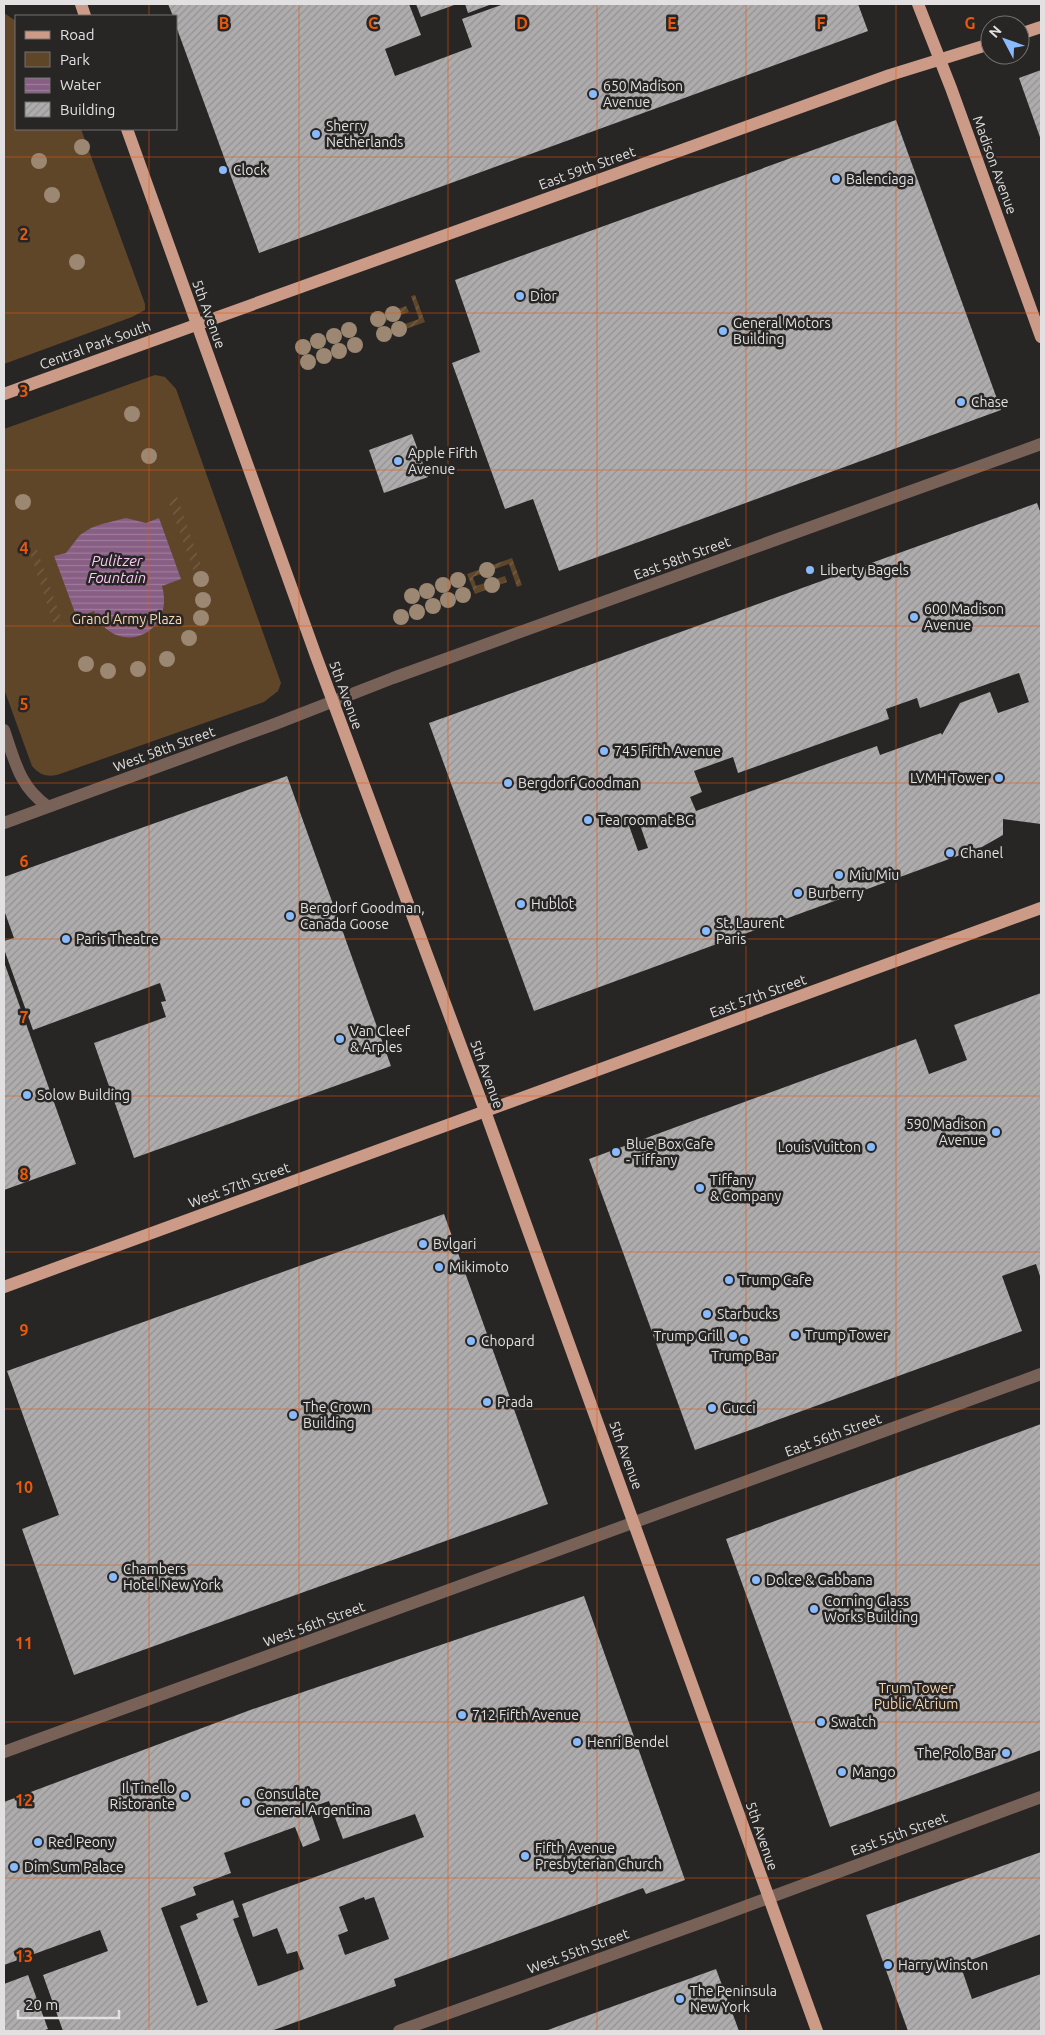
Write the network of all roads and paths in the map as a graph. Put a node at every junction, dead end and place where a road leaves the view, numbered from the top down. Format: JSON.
{"nodes":[{"id":1,"x":918,"y":4,"type":"edge"},
{"id":2,"x":980,"y":47,"type":"edge"},
{"id":3,"x":940,"y":60,"type":"junction"},
{"id":4,"x":127,"y":130,"type":"edge"},
{"id":5,"x":197,"y":325,"type":"junction"},
{"id":6,"x":1041,"y":337,"type":"edge"},
{"id":7,"x":4,"y":394,"type":"edge"},
{"id":8,"x":1041,"y":444,"type":"edge"},
{"id":9,"x":333,"y":701,"type":"junction"},
{"id":10,"x":4,"y":730,"type":"edge"},
{"id":11,"x":47,"y":806,"type":"junction"},
{"id":12,"x":4,"y":822,"type":"edge"},
{"id":13,"x":1041,"y":908,"type":"edge"},
{"id":14,"x":485,"y":1111,"type":"junction"},
{"id":15,"x":4,"y":1287,"type":"edge"},
{"id":16,"x":1041,"y":1374,"type":"edge"},
{"id":17,"x":635,"y":1524,"type":"junction"},
{"id":18,"x":4,"y":1752,"type":"edge"},
{"id":19,"x":1041,"y":1797,"type":"edge"},
{"id":20,"x":768,"y":1898,"type":"junction"},
{"id":21,"x":399,"y":2031,"type":"edge"},
{"id":22,"x":817,"y":2031,"type":"edge"}],
"edges":[{"from":1,"to":3,"type":"main road","name":"Madison Avenue"},
{"from":2,"to":3,"type":"main road","name":"East 59th Street"},
{"from":3,"to":5,"type":"main road","name":"East 59th Street"},
{"from":3,"to":6,"type":"main road","name":"Madison Avenue"},
{"from":4,"to":5,"type":"main road","name":"5th Avenue"},
{"from":5,"to":7,"type":"main road","name":"Central Park South"},
{"from":5,"to":9,"type":"main road","name":"5th Avenue"},
{"from":8,"to":9,"type":"street","name":"East 58th Street"},
{"from":9,"to":11,"type":"street","name":"West 58th Street"},
{"from":9,"to":14,"type":"main road","name":"5th Avenue"},
{"from":10,"to":11,"type":"street"},
{"from":11,"to":12,"type":"street","name":"West 58th Street"},
{"from":13,"to":14,"type":"main road","name":"East 57th Street"},
{"from":14,"to":15,"type":"main road","name":"West 57th Street"},
{"from":14,"to":17,"type":"main road","name":"5th Avenue"},
{"from":16,"to":17,"type":"street","name":"East 56th Street"},
{"from":17,"to":18,"type":"street","name":"West 56th Street"},
{"from":17,"to":20,"type":"main road","name":"5th Avenue"},
{"from":19,"to":20,"type":"street","name":"East 55th Street"},
{"from":20,"to":21,"type":"street","name":"West 55th Street"},
{"from":20,"to":22,"type":"main road","name":"5th Avenue"}]}
